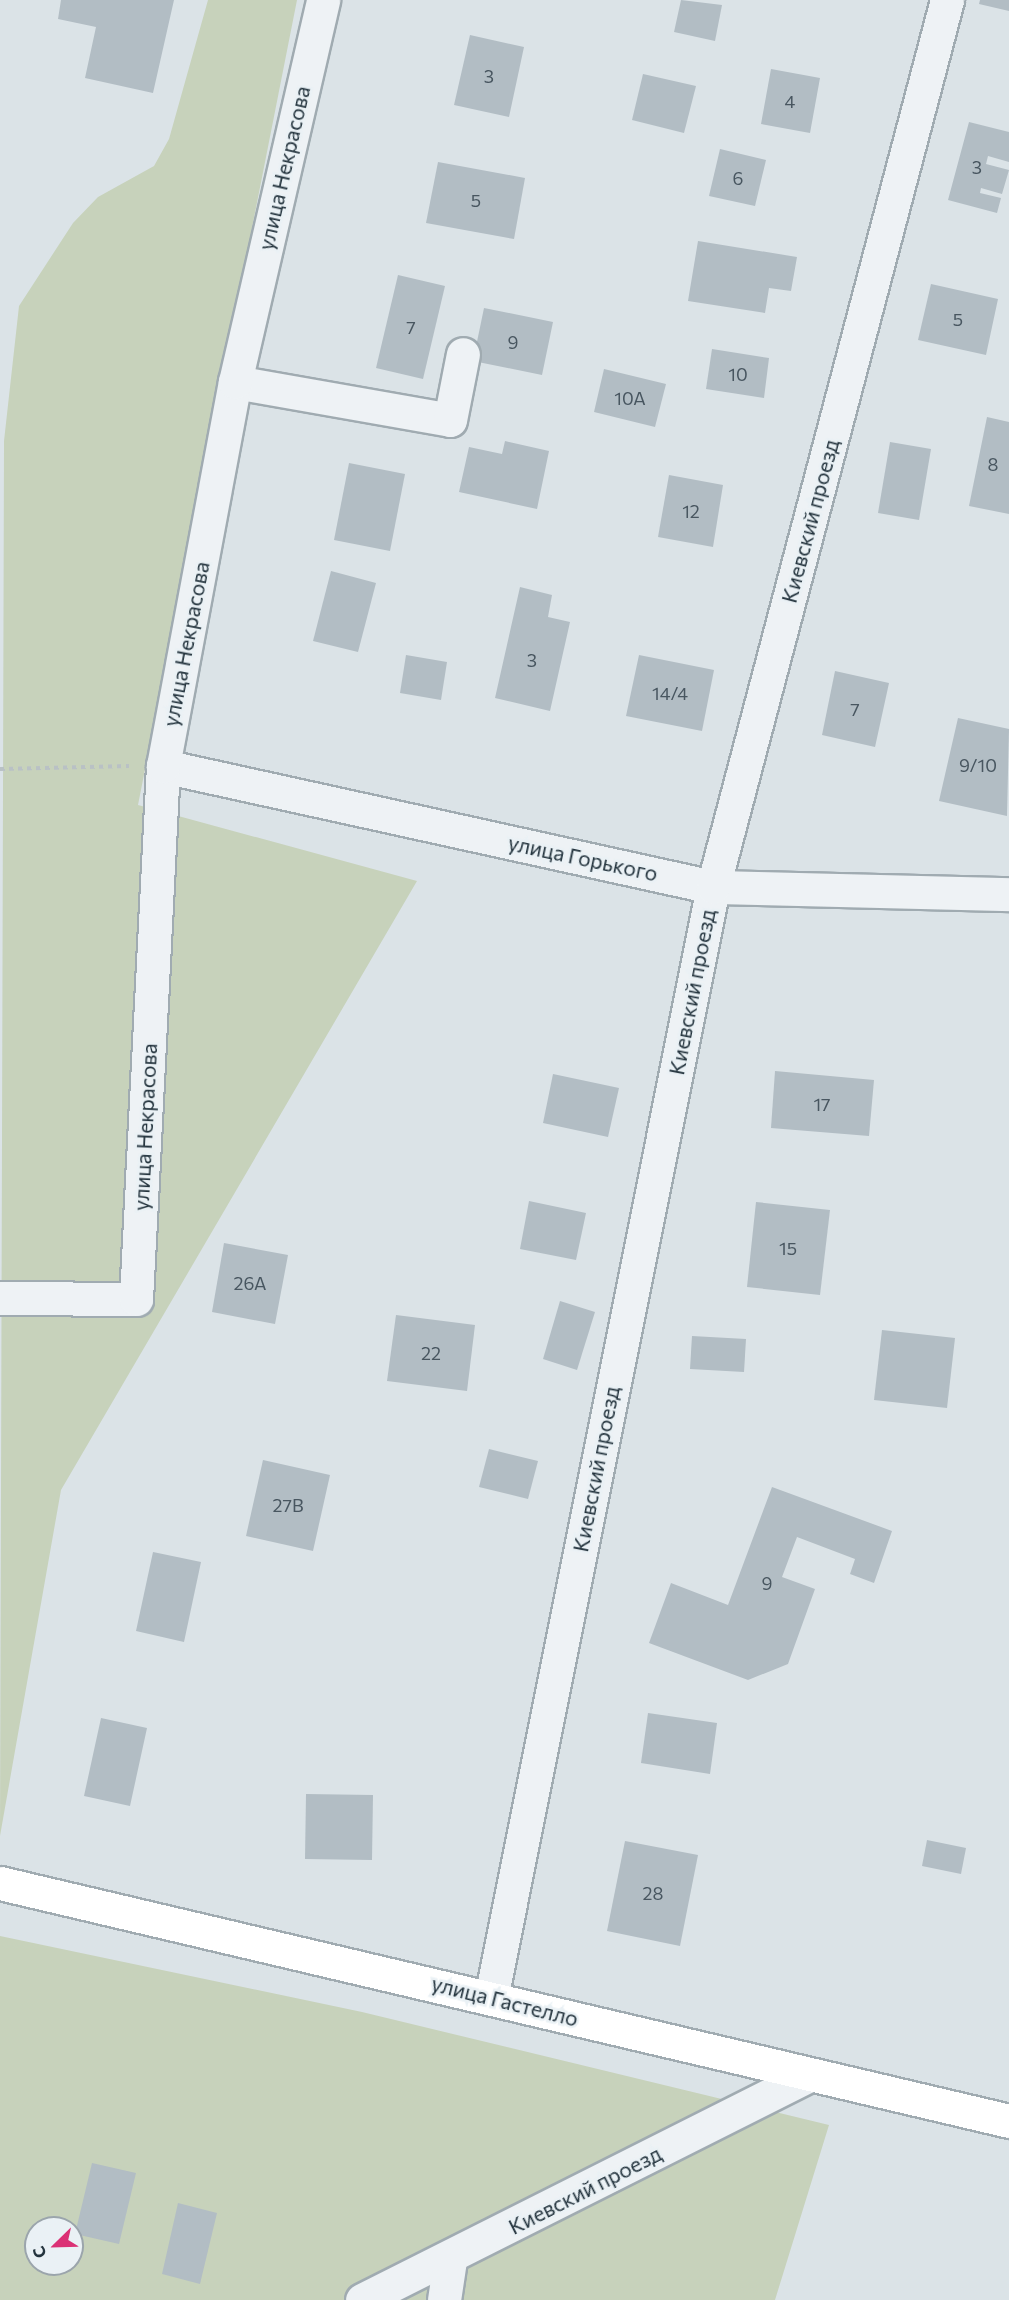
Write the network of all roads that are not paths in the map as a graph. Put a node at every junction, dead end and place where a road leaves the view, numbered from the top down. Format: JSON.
{"nodes":[{"id":1,"x":323,"y":0,"type":"edge"},
{"id":2,"x":947,"y":0,"type":"edge"},
{"id":3,"x":464,"y":354,"type":"dead end"},
{"id":4,"x":235,"y":382,"type":"junction"},
{"id":5,"x":163,"y":765,"type":"junction"},
{"id":6,"x":713,"y":887,"type":"junction"},
{"id":7,"x":1009,"y":894,"type":"edge"},
{"id":8,"x":0,"y":1298,"type":"edge"},
{"id":9,"x":0,"y":1883,"type":"edge"},
{"id":10,"x":492,"y":1998,"type":"junction"},
{"id":11,"x":807,"y":2076,"type":"junction"},
{"id":12,"x":1009,"y":2121,"type":"edge"},
{"id":13,"x":450,"y":2260,"type":"junction"},
{"id":14,"x":362,"y":2300,"type":"edge"},
{"id":15,"x":444,"y":2300,"type":"edge"}],
"edges":[{"from":1,"to":4,"type":"street","name":"улица Некрасова"},
{"from":2,"to":6,"type":"street","name":"Киевский проезд"},
{"from":3,"to":4,"type":"street"},
{"from":4,"to":5,"type":"street","name":"улица Некрасова"},
{"from":5,"to":6,"type":"street","name":"улица Горького"},
{"from":5,"to":8,"type":"street","name":"улица Некрасова"},
{"from":6,"to":7,"type":"street","name":"улица Горького"},
{"from":6,"to":10,"type":"street","name":"Киевский проезд"},
{"from":9,"to":10,"type":"main road","name":"улица Гастелло"},
{"from":10,"to":11,"type":"main road","name":"улица Гастелло"},
{"from":11,"to":12,"type":"main road","name":"улица Гастелло"},
{"from":11,"to":13,"type":"street","name":"Киевский проезд"},
{"from":13,"to":14,"type":"street","name":"Киевский проезд"},
{"from":13,"to":15,"type":"street"}]}
